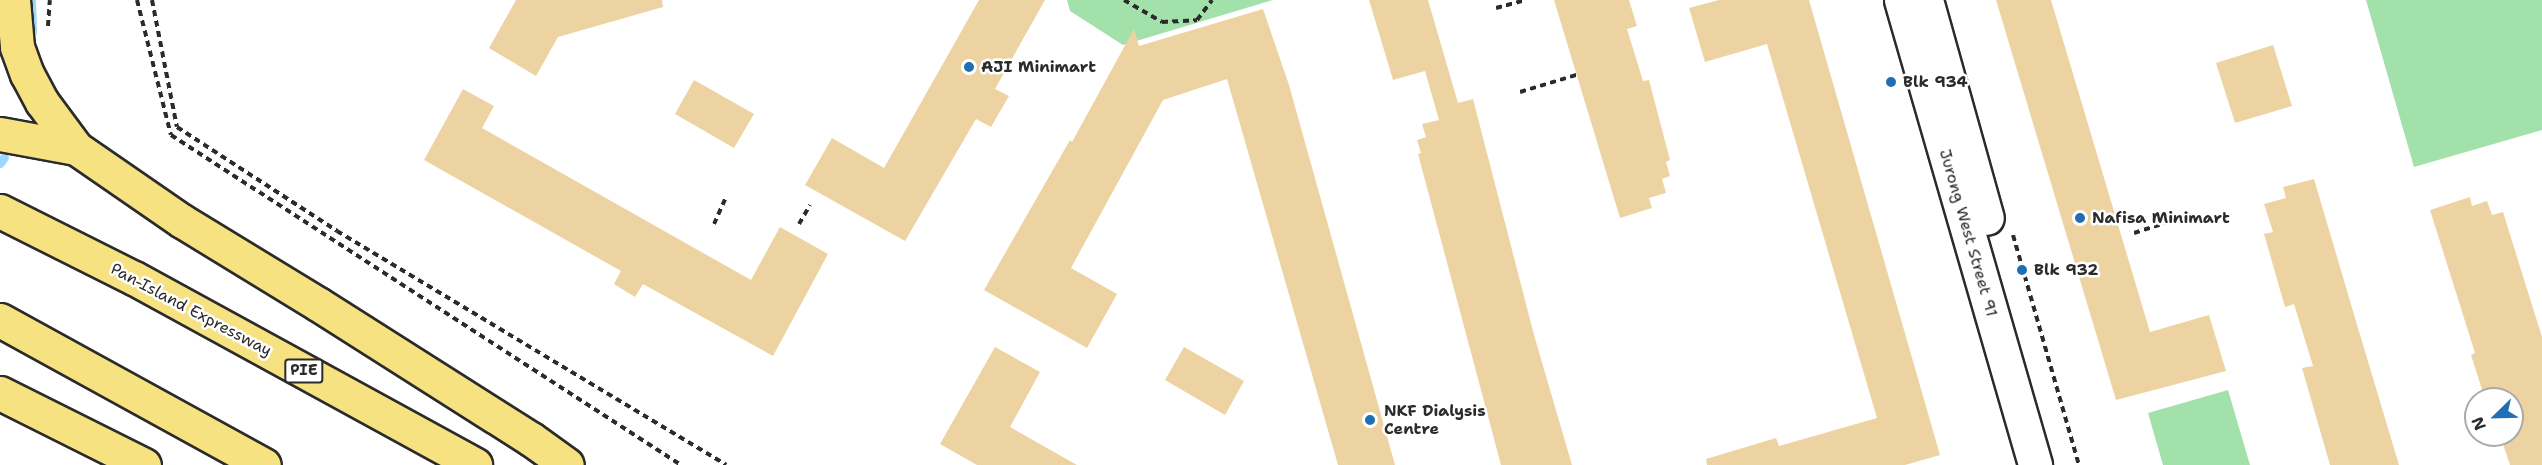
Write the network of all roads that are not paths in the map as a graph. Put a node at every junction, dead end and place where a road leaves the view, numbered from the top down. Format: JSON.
{"nodes":[{"id":1,"x":13,"y":0,"type":"edge"},
{"id":2,"x":1901,"y":0,"type":"edge"},
{"id":3,"x":1926,"y":0,"type":"edge"},
{"id":4,"x":0,"y":134,"type":"edge"},
{"id":5,"x":76,"y":148,"type":"junction"},
{"id":6,"x":0,"y":211,"type":"edge"},
{"id":7,"x":0,"y":320,"type":"edge"},
{"id":8,"x":0,"y":393,"type":"edge"},
{"id":9,"x":144,"y":465,"type":"edge"},
{"id":10,"x":264,"y":465,"type":"edge"},
{"id":11,"x":475,"y":465,"type":"edge"},
{"id":12,"x":567,"y":465,"type":"edge"},
{"id":13,"x":2035,"y":465,"type":"edge"},
{"id":14,"x":2057,"y":465,"type":"edge"}],
"edges":[{"from":1,"to":5,"type":"highway"},
{"from":2,"to":13,"type":"street","name":"Jurong West Street 91"},
{"from":3,"to":14,"type":"street","name":"Jurong West Street 91"},
{"from":4,"to":5,"type":"highway"},
{"from":5,"to":12,"type":"highway"},
{"from":6,"to":11,"type":"highway","name":"Pan-Island Expressway","number":"PIE"},
{"from":7,"to":10,"type":"highway"},
{"from":8,"to":9,"type":"highway"}]}
